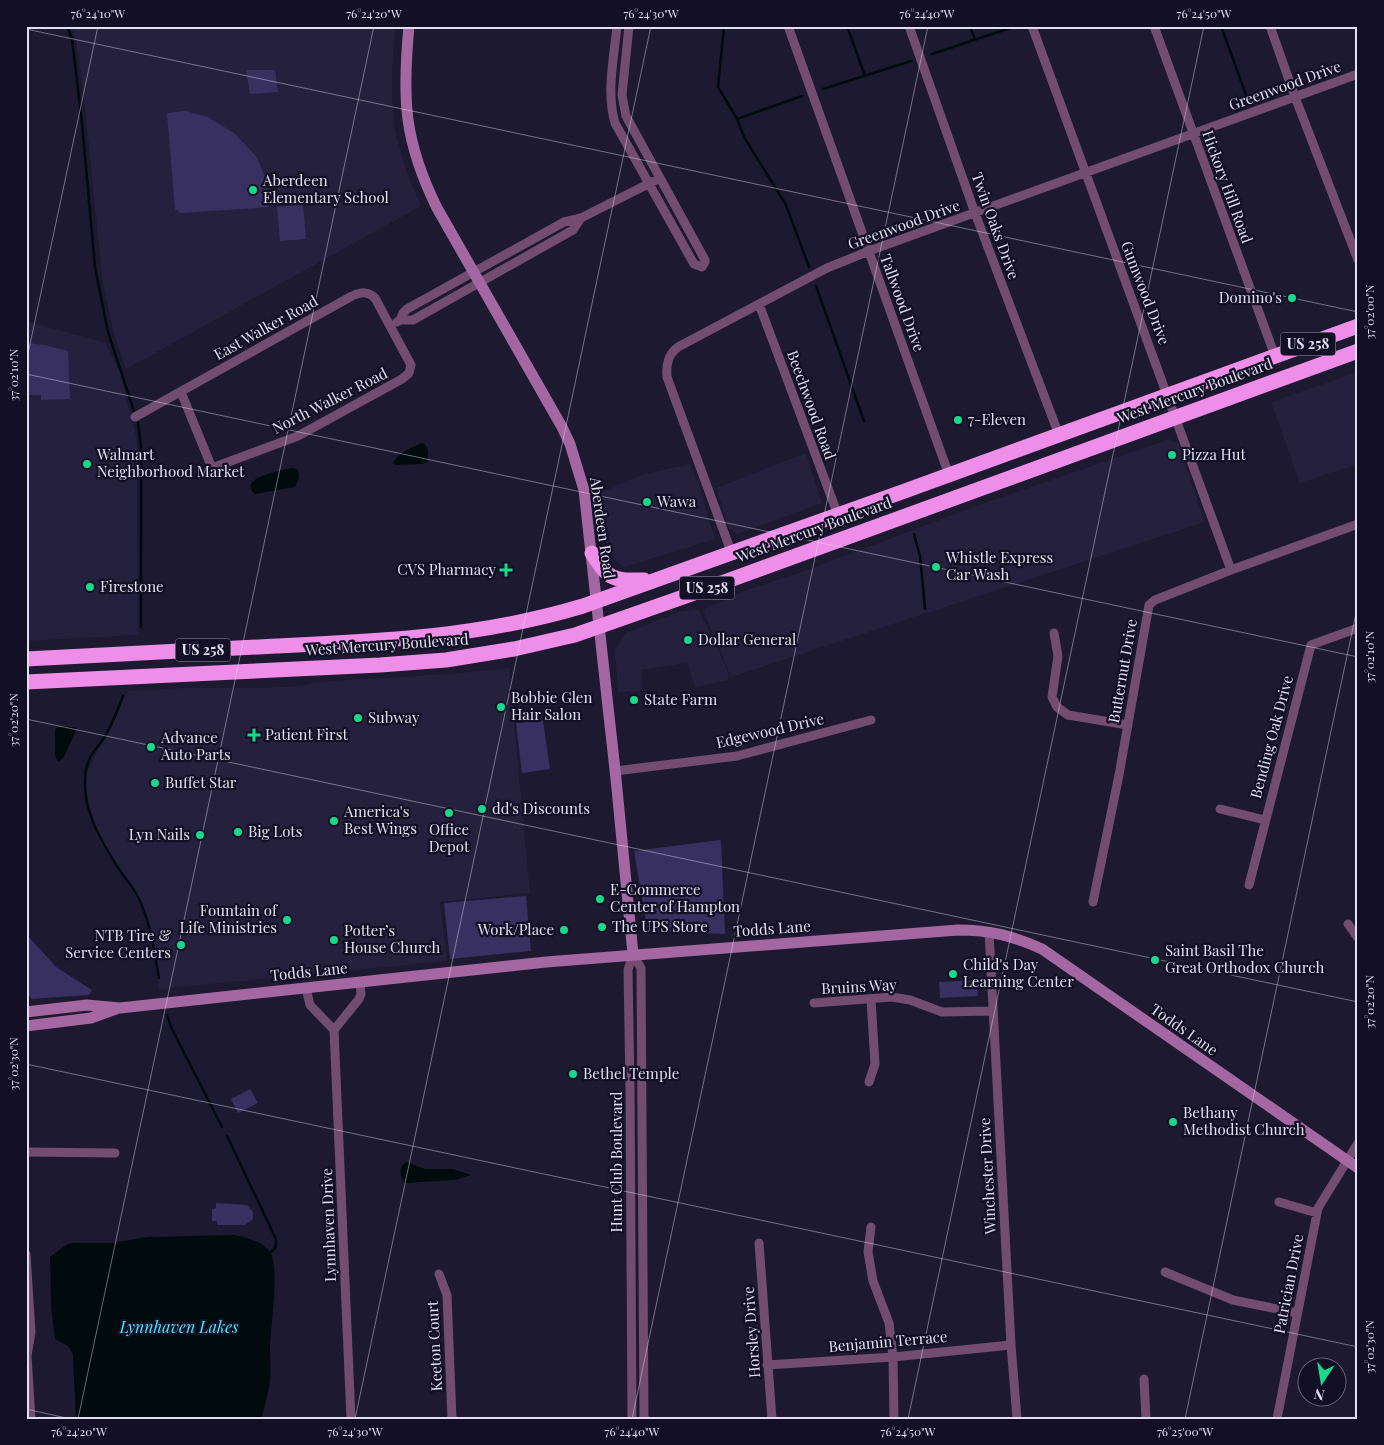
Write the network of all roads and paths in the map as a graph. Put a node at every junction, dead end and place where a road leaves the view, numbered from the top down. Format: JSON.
{"nodes":[{"id":1,"x":409,"y":26,"type":"edge"},
{"id":2,"x":616,"y":26,"type":"edge"},
{"id":3,"x":628,"y":26,"type":"edge"},
{"id":4,"x":788,"y":26,"type":"edge"},
{"id":5,"x":909,"y":26,"type":"edge"},
{"id":6,"x":1032,"y":26,"type":"edge"},
{"id":7,"x":1154,"y":26,"type":"edge"},
{"id":8,"x":1270,"y":26,"type":"edge"},
{"id":9,"x":1358,"y":74,"type":"edge"},
{"id":10,"x":1295,"y":97,"type":"junction"},
{"id":11,"x":1193,"y":134,"type":"junction"},
{"id":12,"x":1085,"y":174,"type":"junction"},
{"id":13,"x":660,"y":178,"type":"junction"},
{"id":14,"x":648,"y":184,"type":"junction"},
{"id":15,"x":975,"y":213,"type":"junction"},
{"id":16,"x":581,"y":218,"type":"junction"},
{"id":17,"x":869,"y":251,"type":"junction"},
{"id":18,"x":1358,"y":260,"type":"edge"},
{"id":19,"x":473,"y":271,"type":"junction"},
{"id":20,"x":481,"y":284,"type":"junction"},
{"id":21,"x":759,"y":304,"type":"junction"},
{"id":22,"x":400,"y":320,"type":"junction"},
{"id":23,"x":390,"y":325,"type":"junction"},
{"id":24,"x":1358,"y":326,"type":"edge"},
{"id":25,"x":1358,"y":351,"type":"edge"},
{"id":26,"x":1275,"y":356,"type":"junction"},
{"id":27,"x":181,"y":392,"type":"junction"},
{"id":28,"x":1168,"y":395,"type":"junction"},
{"id":29,"x":135,"y":417,"type":"dead end"},
{"id":30,"x":1176,"y":417,"type":"junction"},
{"id":31,"x":1059,"y":435,"type":"junction"},
{"id":32,"x":949,"y":475,"type":"junction"},
{"id":33,"x":838,"y":516,"type":"junction"},
{"id":34,"x":1358,"y":524,"type":"edge"},
{"id":35,"x":592,"y":553,"type":"junction"},
{"id":36,"x":732,"y":554,"type":"junction"},
{"id":37,"x":1231,"y":570,"type":"junction"},
{"id":38,"x":656,"y":580,"type":"junction"},
{"id":39,"x":597,"y":601,"type":"junction"},
{"id":40,"x":599,"y":626,"type":"junction"},
{"id":41,"x":1358,"y":628,"type":"edge"},
{"id":42,"x":1054,"y":633,"type":"dead end"},
{"id":43,"x":26,"y":659,"type":"edge"},
{"id":44,"x":26,"y":682,"type":"edge"},
{"id":45,"x":871,"y":720,"type":"dead end"},
{"id":46,"x":1128,"y":725,"type":"junction"},
{"id":47,"x":615,"y":771,"type":"junction"},
{"id":48,"x":1220,"y":809,"type":"dead end"},
{"id":49,"x":1265,"y":820,"type":"junction"},
{"id":50,"x":1250,"y":885,"type":"dead end"},
{"id":51,"x":1093,"y":902,"type":"dead end"},
{"id":52,"x":1348,"y":924,"type":"dead end"},
{"id":53,"x":989,"y":932,"type":"junction"},
{"id":54,"x":1358,"y":938,"type":"edge"},
{"id":55,"x":633,"y":954,"type":"junction"},
{"id":56,"x":360,"y":982,"type":"junction"},
{"id":57,"x":306,"y":988,"type":"junction"},
{"id":58,"x":871,"y":999,"type":"junction"},
{"id":59,"x":814,"y":1003,"type":"dead end"},
{"id":60,"x":120,"y":1008,"type":"junction"},
{"id":61,"x":993,"y":1011,"type":"junction"},
{"id":62,"x":26,"y":1012,"type":"edge"},
{"id":63,"x":26,"y":1026,"type":"edge"},
{"id":64,"x":334,"y":1030,"type":"junction"},
{"id":65,"x":869,"y":1082,"type":"dead end"},
{"id":66,"x":1358,"y":1143,"type":"edge"},
{"id":67,"x":26,"y":1152,"type":"edge"},
{"id":68,"x":115,"y":1152,"type":"dead end"},
{"id":69,"x":1347,"y":1161,"type":"junction"},
{"id":70,"x":1358,"y":1168,"type":"edge"},
{"id":71,"x":1279,"y":1202,"type":"dead end"},
{"id":72,"x":1317,"y":1213,"type":"junction"},
{"id":73,"x":871,"y":1227,"type":"dead end"},
{"id":74,"x":759,"y":1242,"type":"dead end"},
{"id":75,"x":26,"y":1254,"type":"edge"},
{"id":76,"x":1165,"y":1272,"type":"dead end"},
{"id":77,"x":439,"y":1274,"type":"dead end"},
{"id":78,"x":1297,"y":1313,"type":"junction"},
{"id":79,"x":1011,"y":1345,"type":"junction"},
{"id":80,"x":893,"y":1357,"type":"junction"},
{"id":81,"x":767,"y":1365,"type":"junction"},
{"id":82,"x":1144,"y":1379,"type":"dead end"},
{"id":83,"x":31,"y":1419,"type":"edge"},
{"id":84,"x":351,"y":1419,"type":"edge"},
{"id":85,"x":452,"y":1419,"type":"edge"},
{"id":86,"x":632,"y":1419,"type":"edge"},
{"id":87,"x":644,"y":1419,"type":"edge"},
{"id":88,"x":772,"y":1419,"type":"edge"},
{"id":89,"x":894,"y":1419,"type":"edge"},
{"id":90,"x":1017,"y":1419,"type":"edge"},
{"id":91,"x":1146,"y":1419,"type":"edge"},
{"id":92,"x":1277,"y":1419,"type":"edge"}],
"edges":[{"from":1,"to":19,"type":"main road","name":"Aberdeen Road"},
{"from":2,"to":14,"type":"street"},
{"from":3,"to":13,"type":"street"},
{"from":4,"to":17,"type":"street","name":"Tallwood Drive"},
{"from":5,"to":15,"type":"street","name":"Twin Oaks Drive"},
{"from":6,"to":12,"type":"street","name":"Gumwood Drive"},
{"from":7,"to":11,"type":"street","name":"Hickory Hill Road"},
{"from":8,"to":10,"type":"street"},
{"from":9,"to":10,"type":"street","name":"Greenwood Drive"},
{"from":10,"to":11,"type":"street","name":"Greenwood Drive"},
{"from":10,"to":18,"type":"street"},
{"from":11,"to":12,"type":"street","name":"Greenwood Drive"},
{"from":11,"to":26,"type":"street","name":"Hickory Hill Road"},
{"from":12,"to":15,"type":"street","name":"Greenwood Drive"},
{"from":12,"to":28,"type":"street","name":"Gumwood Drive"},
{"from":13,"to":14,"type":"street"},
{"from":13,"to":14,"type":"street"},
{"from":14,"to":16,"type":"street"},
{"from":15,"to":17,"type":"street","name":"Greenwood Drive"},
{"from":15,"to":31,"type":"street","name":"Twin Oaks Drive"},
{"from":16,"to":19,"type":"street"},
{"from":16,"to":20,"type":"street"},
{"from":17,"to":21,"type":"street","name":"Greenwood Drive"},
{"from":17,"to":32,"type":"street","name":"Tallwood Drive"},
{"from":19,"to":20,"type":"main road","name":"Aberdeen Road"},
{"from":19,"to":22,"type":"street"},
{"from":20,"to":22,"type":"street"},
{"from":20,"to":35,"type":"main road","name":"Aberdeen Road"},
{"from":21,"to":33,"type":"street","name":"Beechwood Road"},
{"from":21,"to":36,"type":"street","name":"Greenwood Drive"},
{"from":22,"to":23,"type":"street"},
{"from":23,"to":27,"type":"street","name":"East Walker Road"},
{"from":23,"to":27,"type":"street","name":"North Walker Road"},
{"from":24,"to":26,"type":"highway","name":"West Mercury Boulevard","number":"US 258"},
{"from":25,"to":30,"type":"highway","name":"West Mercury Boulevard","number":"US 258"},
{"from":26,"to":28,"type":"highway","name":"West Mercury Boulevard","number":"US 258"},
{"from":27,"to":29,"type":"street","name":"East Walker Road"},
{"from":28,"to":30,"type":"street","name":"Gumwood Drive"},
{"from":28,"to":31,"type":"highway","name":"West Mercury Boulevard","number":"US 258"},
{"from":30,"to":37,"type":"street","name":"Gumwood Drive"},
{"from":30,"to":40,"type":"highway","name":"West Mercury Boulevard","number":"US 258"},
{"from":31,"to":32,"type":"highway","name":"West Mercury Boulevard","number":"US 258"},
{"from":32,"to":33,"type":"highway","name":"West Mercury Boulevard","number":"US 258"},
{"from":33,"to":36,"type":"highway","name":"West Mercury Boulevard","number":"US 258"},
{"from":34,"to":37,"type":"street","name":"Butternut Drive"},
{"from":35,"to":38,"type":"highway"},
{"from":35,"to":39,"type":"main road","name":"Aberdeen Road"},
{"from":36,"to":38,"type":"highway","name":"West Mercury Boulevard","number":"US 258"},
{"from":37,"to":46,"type":"street","name":"Butternut Drive"},
{"from":38,"to":39,"type":"highway","name":"West Mercury Boulevard","number":"US 258"},
{"from":39,"to":40,"type":"main road","name":"Aberdeen Road"},
{"from":39,"to":43,"type":"highway","name":"West Mercury Boulevard","number":"US 258"},
{"from":40,"to":44,"type":"highway","name":"West Mercury Boulevard","number":"US 258"},
{"from":40,"to":47,"type":"main road","name":"Aberdeen Road"},
{"from":41,"to":49,"type":"street","name":"Bending Oak Drive"},
{"from":42,"to":46,"type":"street"},
{"from":45,"to":47,"type":"street","name":"Edgewood Drive"},
{"from":46,"to":51,"type":"street","name":"Butternut Drive"},
{"from":47,"to":55,"type":"main road","name":"Aberdeen Road"},
{"from":48,"to":49,"type":"street"},
{"from":49,"to":50,"type":"street","name":"Bending Oak Drive"},
{"from":52,"to":54,"type":"street"},
{"from":53,"to":55,"type":"main road","name":"Todds Lane"},
{"from":53,"to":61,"type":"street","name":"Winchester Drive"},
{"from":53,"to":69,"type":"main road","name":"Todds Lane"},
{"from":55,"to":56,"type":"main road","name":"Todds Lane"},
{"from":55,"to":86,"type":"street","name":"Hunt Club Boulevard"},
{"from":55,"to":87,"type":"street","name":"Hunt Club Boulevard"},
{"from":56,"to":57,"type":"main road","name":"Todds Lane"},
{"from":56,"to":64,"type":"street"},
{"from":57,"to":60,"type":"main road","name":"Todds Lane"},
{"from":57,"to":64,"type":"street"},
{"from":58,"to":59,"type":"street","name":"Bruins Way"},
{"from":58,"to":61,"type":"street","name":"Bruins Way"},
{"from":58,"to":65,"type":"street"},
{"from":60,"to":62,"type":"main road","name":"Todds Lane"},
{"from":60,"to":63,"type":"main road","name":"Todds Lane"},
{"from":61,"to":79,"type":"street","name":"Winchester Drive"},
{"from":64,"to":84,"type":"street","name":"Lynnhaven Drive"},
{"from":66,"to":69,"type":"street","name":"Patrician Drive"},
{"from":67,"to":68,"type":"street"},
{"from":69,"to":70,"type":"main road","name":"Todds Lane"},
{"from":69,"to":72,"type":"street","name":"Patrician Drive"},
{"from":71,"to":72,"type":"street"},
{"from":72,"to":78,"type":"street","name":"Patrician Drive"},
{"from":73,"to":80,"type":"street"},
{"from":74,"to":81,"type":"street","name":"Horsley Drive"},
{"from":75,"to":83,"type":"street"},
{"from":76,"to":78,"type":"street"},
{"from":77,"to":85,"type":"street","name":"Keeton Court"},
{"from":78,"to":92,"type":"street","name":"Patrician Drive"},
{"from":79,"to":80,"type":"street","name":"Benjamin Terrace"},
{"from":79,"to":90,"type":"street","name":"Winchester Drive"},
{"from":80,"to":81,"type":"street","name":"Benjamin Terrace"},
{"from":80,"to":89,"type":"street"},
{"from":81,"to":88,"type":"street","name":"Horsley Drive"},
{"from":82,"to":91,"type":"street"}]}
